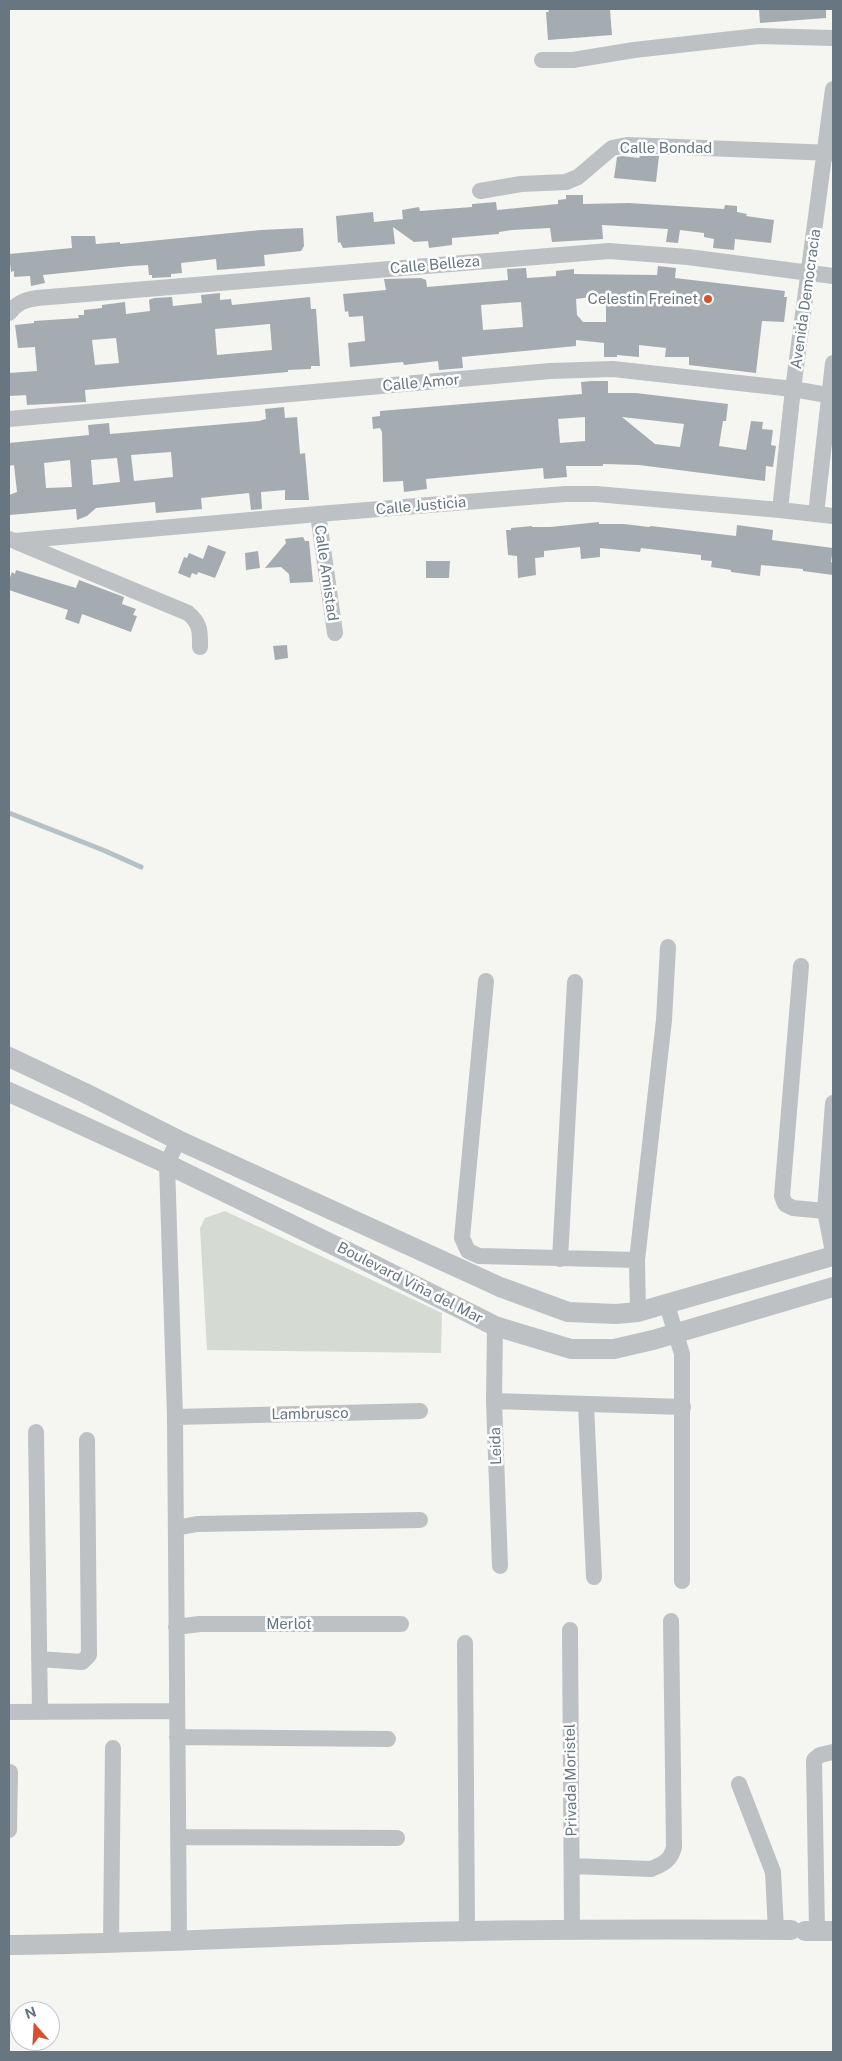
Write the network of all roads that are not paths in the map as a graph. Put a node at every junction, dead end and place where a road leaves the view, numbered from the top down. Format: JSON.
{"nodes":[{"id":1,"x":833,"y":38,"type":"edge"},
{"id":2,"x":542,"y":60,"type":"dead end"},
{"id":3,"x":833,"y":89,"type":"edge"},
{"id":4,"x":829,"y":152,"type":"edge"},
{"id":5,"x":480,"y":190,"type":"dead end"},
{"id":6,"x":809,"y":272,"type":"junction"},
{"id":7,"x":833,"y":276,"type":"edge"},
{"id":8,"x":9,"y":313,"type":"edge"},
{"id":9,"x":833,"y":362,"type":"edge"},
{"id":10,"x":794,"y":389,"type":"junction"},
{"id":11,"x":832,"y":396,"type":"edge"},
{"id":12,"x":9,"y":419,"type":"edge"},
{"id":13,"x":780,"y":510,"type":"junction"},
{"id":14,"x":318,"y":514,"type":"junction"},
{"id":15,"x":816,"y":514,"type":"junction"},
{"id":16,"x":833,"y":516,"type":"edge"},
{"id":17,"x":12,"y":540,"type":"edge"},
{"id":18,"x":335,"y":633,"type":"dead end"},
{"id":19,"x":200,"y":647,"type":"dead end"},
{"id":20,"x":668,"y":947,"type":"dead end"},
{"id":21,"x":801,"y":966,"type":"dead end"},
{"id":22,"x":486,"y":981,"type":"dead end"},
{"id":23,"x":575,"y":982,"type":"dead end"},
{"id":24,"x":9,"y":1058,"type":"edge"},
{"id":25,"x":9,"y":1092,"type":"edge"},
{"id":26,"x":833,"y":1102,"type":"edge"},
{"id":27,"x":178,"y":1140,"type":"junction"},
{"id":28,"x":167,"y":1164,"type":"junction"},
{"id":29,"x":825,"y":1211,"type":"junction"},
{"id":30,"x":833,"y":1254,"type":"edge"},
{"id":31,"x":560,"y":1259,"type":"junction"},
{"id":32,"x":637,"y":1260,"type":"junction"},
{"id":33,"x":833,"y":1287,"type":"edge"},
{"id":34,"x":667,"y":1305,"type":"junction"},
{"id":35,"x":638,"y":1312,"type":"junction"},
{"id":36,"x":495,"y":1326,"type":"junction"},
{"id":37,"x":677,"y":1334,"type":"junction"},
{"id":38,"x":494,"y":1402,"type":"junction"},
{"id":39,"x":586,"y":1405,"type":"junction"},
{"id":40,"x":683,"y":1407,"type":"junction"},
{"id":41,"x":420,"y":1411,"type":"dead end"},
{"id":42,"x":175,"y":1417,"type":"junction"},
{"id":43,"x":36,"y":1432,"type":"dead end"},
{"id":44,"x":87,"y":1440,"type":"dead end"},
{"id":45,"x":420,"y":1520,"type":"dead end"},
{"id":46,"x":176,"y":1528,"type":"junction"},
{"id":47,"x":500,"y":1566,"type":"dead end"},
{"id":48,"x":594,"y":1577,"type":"dead end"},
{"id":49,"x":682,"y":1581,"type":"dead end"},
{"id":50,"x":671,"y":1620,"type":"dead end"},
{"id":51,"x":401,"y":1624,"type":"dead end"},
{"id":52,"x":176,"y":1627,"type":"junction"},
{"id":53,"x":570,"y":1630,"type":"dead end"},
{"id":54,"x":465,"y":1643,"type":"dead end"},
{"id":55,"x":39,"y":1659,"type":"junction"},
{"id":56,"x":177,"y":1711,"type":"junction"},
{"id":57,"x":9,"y":1712,"type":"edge"},
{"id":58,"x":40,"y":1712,"type":"junction"},
{"id":59,"x":177,"y":1737,"type":"junction"},
{"id":60,"x":388,"y":1739,"type":"dead end"},
{"id":61,"x":113,"y":1748,"type":"dead end"},
{"id":62,"x":833,"y":1752,"type":"edge"},
{"id":63,"x":10,"y":1772,"type":"edge"},
{"id":64,"x":739,"y":1784,"type":"dead end"},
{"id":65,"x":9,"y":1830,"type":"edge"},
{"id":66,"x":178,"y":1837,"type":"junction"},
{"id":67,"x":397,"y":1838,"type":"dead end"},
{"id":68,"x":572,"y":1866,"type":"junction"},
{"id":69,"x":572,"y":1930,"type":"junction"},
{"id":70,"x":804,"y":1931,"type":"edge"},
{"id":71,"x":467,"y":1932,"type":"junction"},
{"id":72,"x":179,"y":1941,"type":"junction"},
{"id":73,"x":111,"y":1944,"type":"junction"},
{"id":74,"x":9,"y":1945,"type":"edge"}],
"edges":[{"from":1,"to":2,"type":"street"},
{"from":3,"to":4,"type":"street","name":"Avenida Democracia"},
{"from":4,"to":5,"type":"street","name":"Calle Bondad"},
{"from":4,"to":6,"type":"street","name":"Avenida Democracia"},
{"from":6,"to":7,"type":"street","name":"Calle Belleza"},
{"from":6,"to":8,"type":"street","name":"Calle Belleza"},
{"from":6,"to":10,"type":"street","name":"Avenida Democracia"},
{"from":9,"to":11,"type":"street"},
{"from":10,"to":11,"type":"street","name":"Calle Amor"},
{"from":10,"to":12,"type":"street","name":"Calle Amor"},
{"from":10,"to":13,"type":"street","name":"Avenida Democracia"},
{"from":11,"to":15,"type":"street"},
{"from":13,"to":14,"type":"street","name":"Calle Justicia"},
{"from":13,"to":15,"type":"street","name":"Calle Justicia"},
{"from":14,"to":17,"type":"street","name":"Calle Justicia"},
{"from":14,"to":18,"type":"street","name":"Calle Amistad"},
{"from":15,"to":16,"type":"street","name":"Calle Justicia"},
{"from":17,"to":19,"type":"street"},
{"from":20,"to":32,"type":"street"},
{"from":21,"to":29,"type":"street"},
{"from":22,"to":31,"type":"street"},
{"from":23,"to":31,"type":"street"},
{"from":24,"to":27,"type":"street","name":"Boulevard Viña del Mar"},
{"from":25,"to":28,"type":"street","name":"Boulevard Viña del Mar"},
{"from":26,"to":29,"type":"street"},
{"from":27,"to":28,"type":"street"},
{"from":27,"to":35,"type":"street","name":"Boulevard Viña del Mar"},
{"from":28,"to":36,"type":"street","name":"Boulevard Viña del Mar"},
{"from":28,"to":42,"type":"street"},
{"from":29,"to":30,"type":"street"},
{"from":30,"to":34,"type":"street","name":"Boulevard Viña del Mar"},
{"from":31,"to":32,"type":"street"},
{"from":32,"to":35,"type":"street"},
{"from":33,"to":37,"type":"street","name":"Boulevard Viña del Mar"},
{"from":34,"to":35,"type":"street","name":"Boulevard Viña del Mar"},
{"from":34,"to":37,"type":"street"},
{"from":36,"to":37,"type":"street","name":"Boulevard Viña del Mar"},
{"from":36,"to":38,"type":"street","name":"Leida"},
{"from":37,"to":40,"type":"street"},
{"from":38,"to":39,"type":"street"},
{"from":38,"to":47,"type":"street","name":"Leida"},
{"from":39,"to":40,"type":"street"},
{"from":39,"to":48,"type":"street"},
{"from":40,"to":49,"type":"street"},
{"from":41,"to":42,"type":"street","name":"Lambrusco"},
{"from":42,"to":46,"type":"street"},
{"from":43,"to":55,"type":"street"},
{"from":44,"to":55,"type":"street"},
{"from":45,"to":46,"type":"street"},
{"from":46,"to":52,"type":"street"},
{"from":50,"to":68,"type":"street"},
{"from":51,"to":52,"type":"street","name":"Merlot"},
{"from":52,"to":56,"type":"street"},
{"from":53,"to":68,"type":"street","name":"Privada Moristel"},
{"from":54,"to":71,"type":"street"},
{"from":55,"to":58,"type":"street"},
{"from":56,"to":58,"type":"street"},
{"from":56,"to":59,"type":"street"},
{"from":57,"to":58,"type":"street"},
{"from":59,"to":60,"type":"street"},
{"from":59,"to":66,"type":"street"},
{"from":61,"to":73,"type":"street"},
{"from":62,"to":70,"type":"street"},
{"from":63,"to":65,"type":"street"},
{"from":64,"to":70,"type":"street"},
{"from":66,"to":67,"type":"street"},
{"from":66,"to":72,"type":"street"},
{"from":68,"to":69,"type":"street","name":"Privada Moristel"},
{"from":69,"to":70,"type":"street"},
{"from":69,"to":71,"type":"street"},
{"from":71,"to":72,"type":"street"},
{"from":72,"to":73,"type":"street"},
{"from":73,"to":74,"type":"street"}]}
